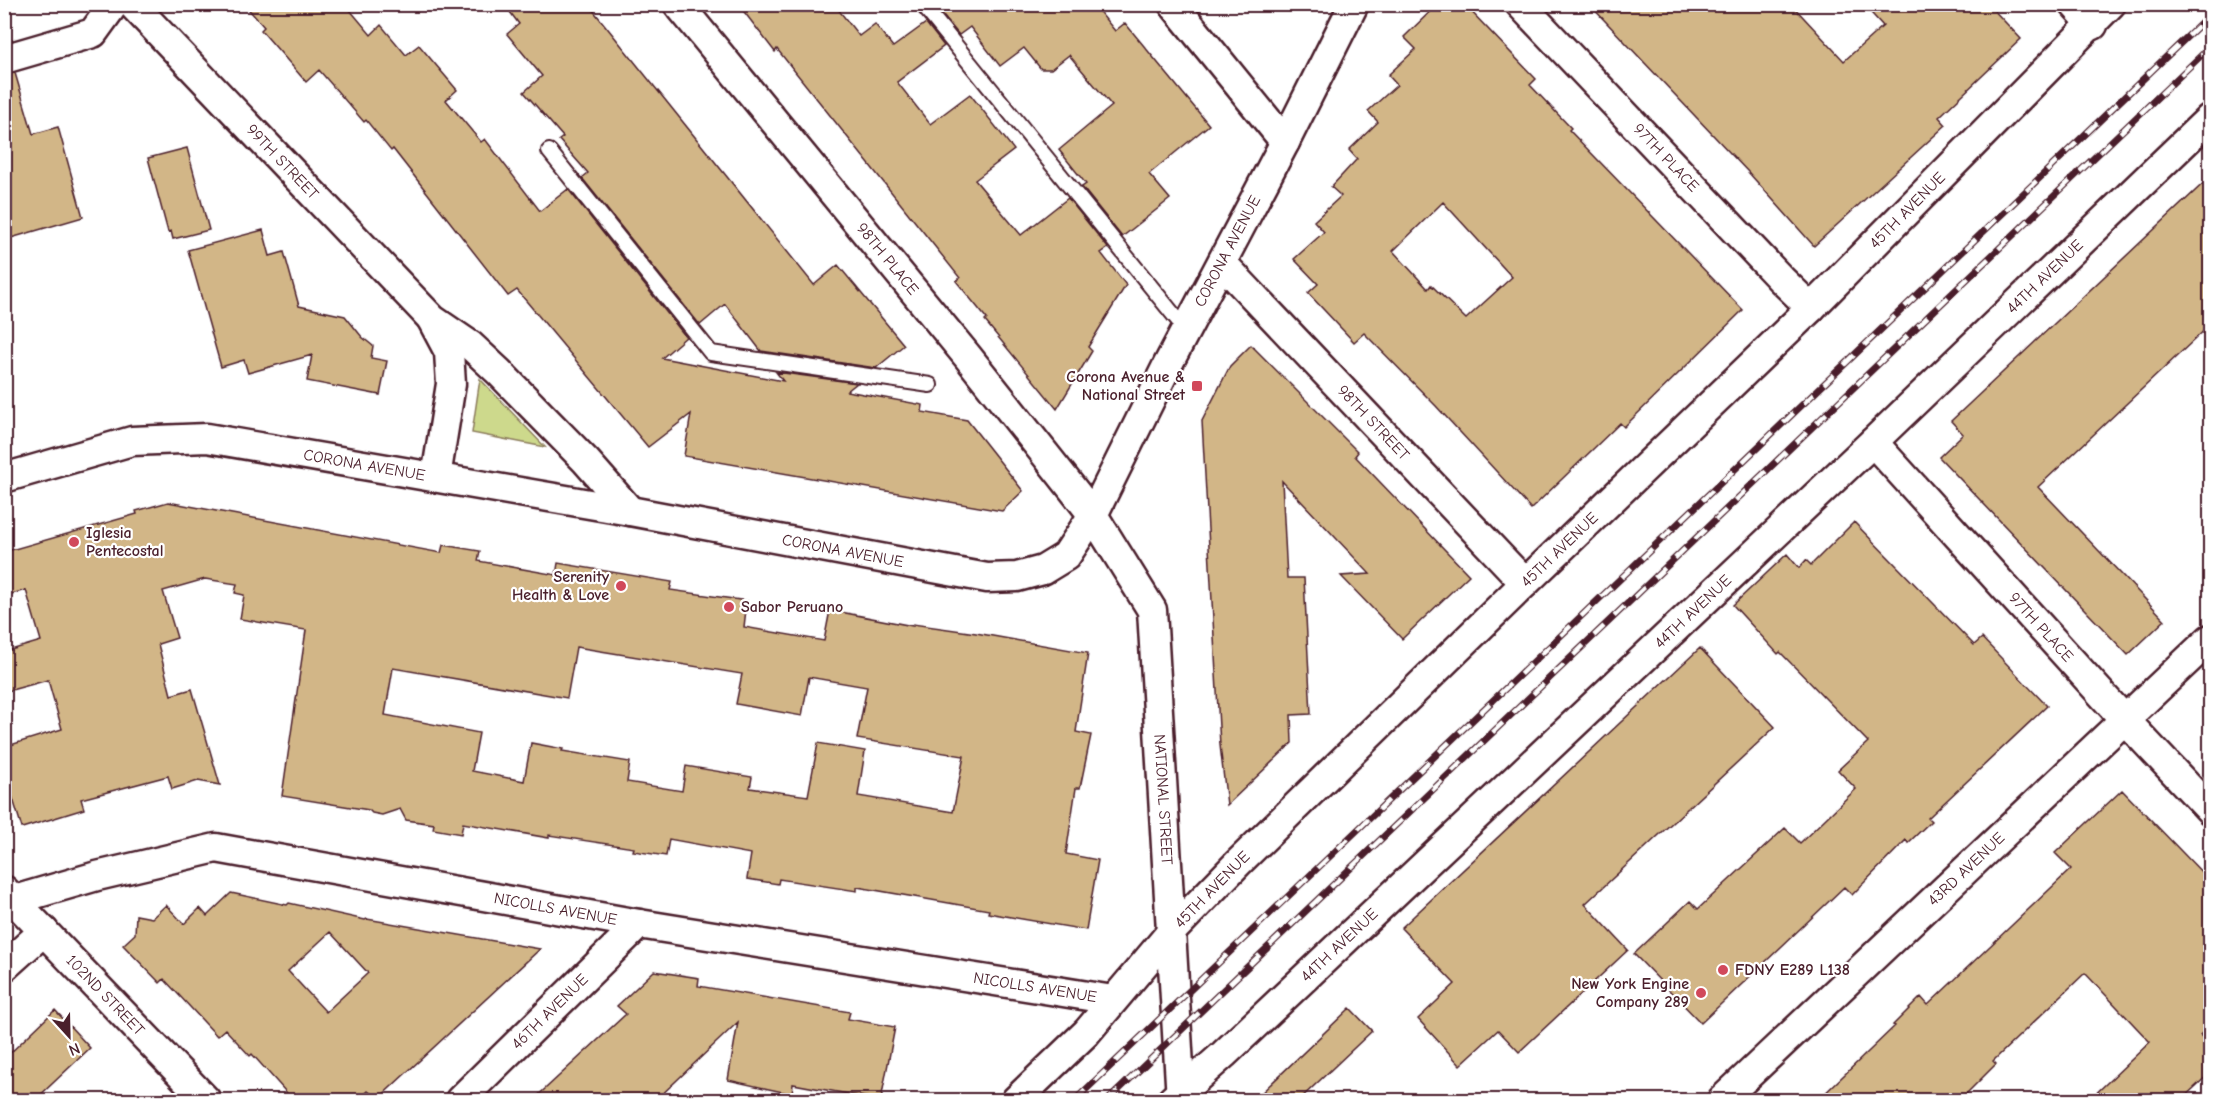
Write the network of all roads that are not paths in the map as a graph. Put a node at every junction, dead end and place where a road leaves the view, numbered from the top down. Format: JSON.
{"nodes":[{"id":1,"x":114,"y":4,"type":"edge"},
{"id":2,"x":132,"y":4,"type":"edge"},
{"id":3,"x":678,"y":4,"type":"edge"},
{"id":4,"x":922,"y":4,"type":"edge"},
{"id":5,"x":1173,"y":4,"type":"edge"},
{"id":6,"x":1354,"y":4,"type":"edge"},
{"id":7,"x":1520,"y":4,"type":"edge"},
{"id":8,"x":2093,"y":11,"type":"edge"},
{"id":9,"x":4,"y":59,"type":"edge"},
{"id":10,"x":2211,"y":118,"type":"edge"},
{"id":11,"x":1285,"y":142,"type":"junction"},
{"id":12,"x":549,"y":151,"type":"dead end"},
{"id":13,"x":1222,"y":263,"type":"junction"},
{"id":14,"x":1811,"y":308,"type":"junction"},
{"id":15,"x":432,"y":319,"type":"junction"},
{"id":16,"x":1186,"y":330,"type":"junction"},
{"id":17,"x":930,"y":385,"type":"dead end"},
{"id":18,"x":1873,"y":442,"type":"junction"},
{"id":19,"x":436,"y":477,"type":"junction"},
{"id":20,"x":4,"y":478,"type":"edge"},
{"id":21,"x":630,"y":511,"type":"junction"},
{"id":22,"x":1093,"y":515,"type":"junction"},
{"id":23,"x":1525,"y":583,"type":"junction"},
{"id":24,"x":2211,"y":639,"type":"edge"},
{"id":25,"x":2125,"y":720,"type":"junction"},
{"id":26,"x":2211,"y":810,"type":"edge"},
{"id":27,"x":8,"y":898,"type":"edge"},
{"id":28,"x":639,"y":924,"type":"junction"},
{"id":29,"x":44,"y":931,"type":"junction"},
{"id":30,"x":1172,"y":931,"type":"junction"},
{"id":31,"x":4,"y":967,"type":"edge"},
{"id":32,"x":1113,"y":1000,"type":"junction"},
{"id":33,"x":1178,"y":1098,"type":"edge"},
{"id":34,"x":206,"y":1101,"type":"edge"},
{"id":35,"x":460,"y":1101,"type":"edge"},
{"id":36,"x":1016,"y":1101,"type":"edge"},
{"id":37,"x":1722,"y":1101,"type":"edge"}],
"edges":[{"from":1,"to":9,"type":"street"},
{"from":2,"to":15,"type":"street","name":"99TH STREET"},
{"from":3,"to":22,"type":"street","name":"98TH PLACE"},
{"from":4,"to":16,"type":"lane"},
{"from":5,"to":11,"type":"street"},
{"from":6,"to":11,"type":"street","name":"CORONA AVENUE"},
{"from":7,"to":14,"type":"street","name":"97TH PLACE"},
{"from":8,"to":14,"type":"street","name":"45TH AVENUE"},
{"from":10,"to":18,"type":"street","name":"44TH AVENUE"},
{"from":11,"to":13,"type":"street","name":"CORONA AVENUE"},
{"from":12,"to":17,"type":"lane"},
{"from":13,"to":16,"type":"street","name":"CORONA AVENUE"},
{"from":13,"to":23,"type":"street","name":"98TH STREET"},
{"from":14,"to":23,"type":"street","name":"45TH AVENUE"},
{"from":15,"to":19,"type":"street","name":"99TH STREET"},
{"from":15,"to":21,"type":"street","name":"99TH STREET"},
{"from":16,"to":22,"type":"street","name":"CORONA AVENUE"},
{"from":18,"to":25,"type":"street","name":"97TH PLACE"},
{"from":18,"to":33,"type":"street","name":"44TH AVENUE"},
{"from":19,"to":20,"type":"street","name":"CORONA AVENUE"},
{"from":19,"to":21,"type":"street","name":"CORONA AVENUE"},
{"from":21,"to":22,"type":"street","name":"CORONA AVENUE"},
{"from":22,"to":30,"type":"street","name":"NATIONAL STREET"},
{"from":23,"to":30,"type":"street","name":"45TH AVENUE"},
{"from":24,"to":25,"type":"street","name":"43RD AVENUE"},
{"from":25,"to":26,"type":"street","name":"97TH PLACE"},
{"from":25,"to":37,"type":"street","name":"43RD AVENUE"},
{"from":27,"to":28,"type":"street","name":"NICOLLS AVENUE"},
{"from":27,"to":29,"type":"street","name":"102ND STREET"},
{"from":28,"to":32,"type":"street","name":"NICOLLS AVENUE"},
{"from":28,"to":35,"type":"street","name":"46TH AVENUE"},
{"from":29,"to":31,"type":"street"},
{"from":29,"to":34,"type":"street","name":"102ND STREET"},
{"from":30,"to":32,"type":"street","name":"45TH AVENUE"},
{"from":30,"to":33,"type":"street","name":"NATIONAL STREET"},
{"from":32,"to":36,"type":"street","name":"45TH AVENUE"}]}
